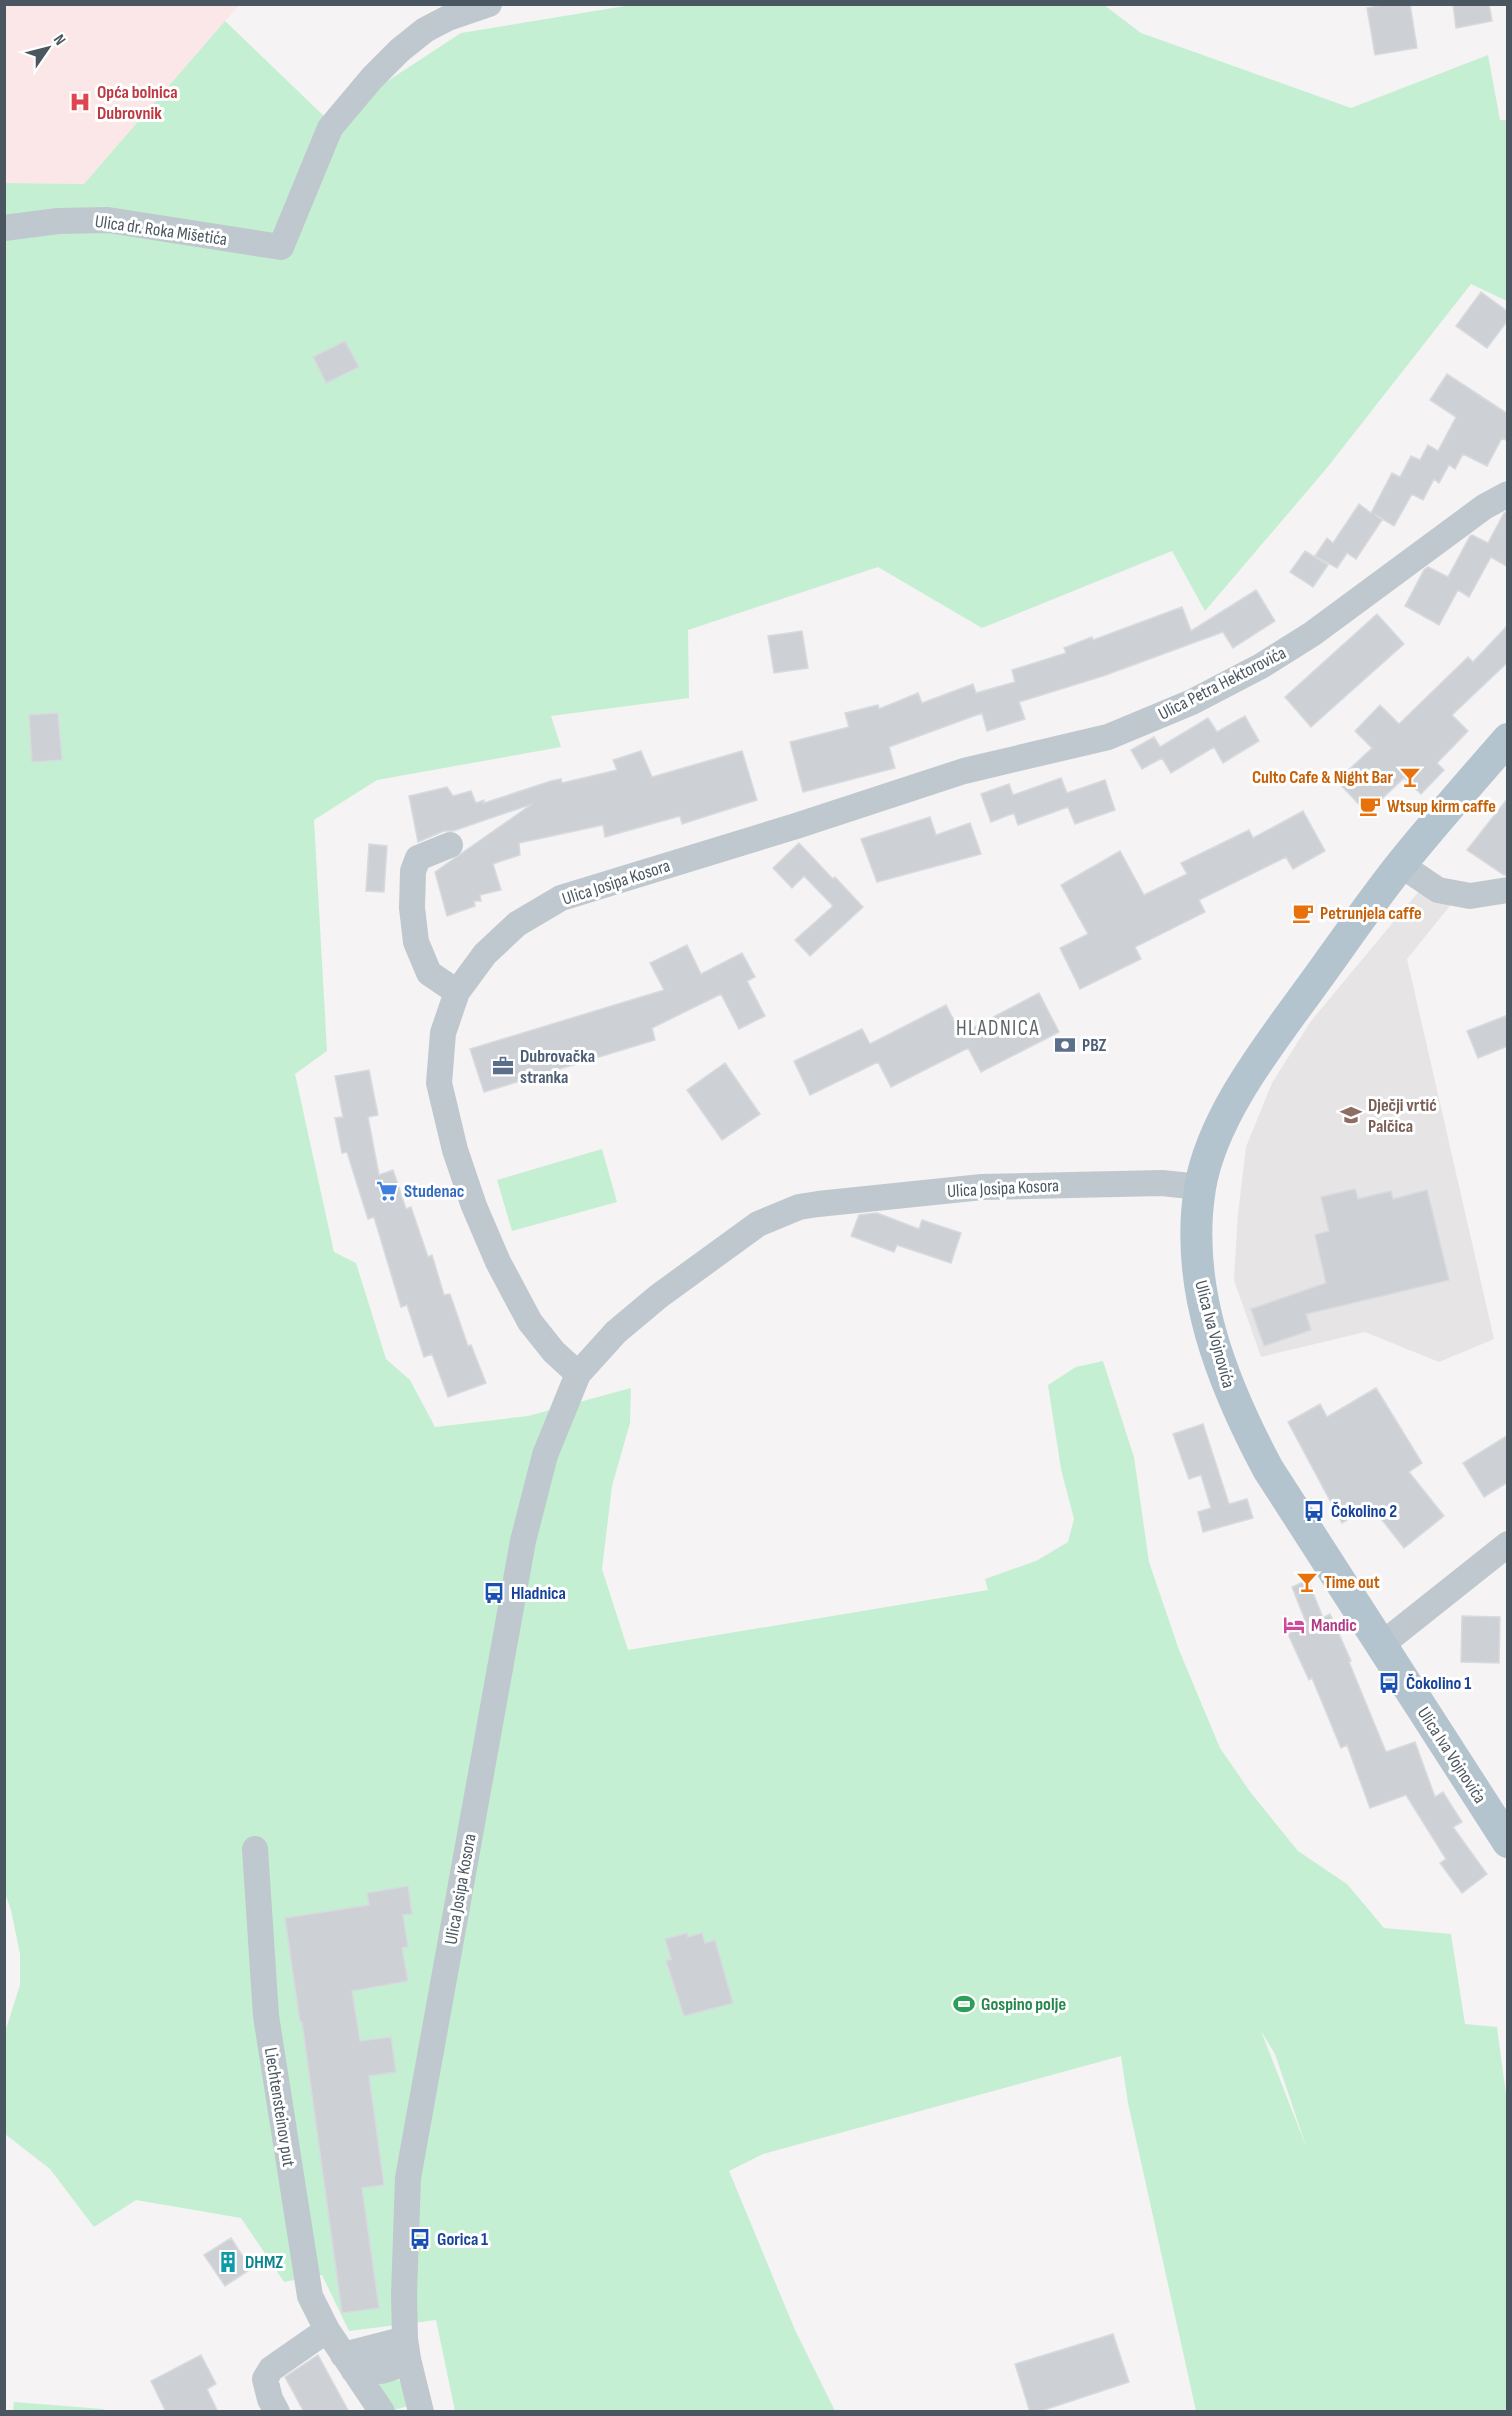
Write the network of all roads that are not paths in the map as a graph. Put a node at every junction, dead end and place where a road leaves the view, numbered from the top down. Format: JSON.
{"nodes":[{"id":1,"x":489,"y":4,"type":"edge"},
{"id":2,"x":4,"y":228,"type":"edge"},
{"id":3,"x":1508,"y":494,"type":"edge"},
{"id":4,"x":1508,"y":739,"type":"edge"},
{"id":5,"x":796,"y":826,"type":"joint"},
{"id":6,"x":450,"y":844,"type":"dead end"},
{"id":7,"x":1401,"y":865,"type":"junction"},
{"id":8,"x":1508,"y":890,"type":"edge"},
{"id":9,"x":457,"y":992,"type":"junction"},
{"id":10,"x":1200,"y":1186,"type":"junction"},
{"id":11,"x":578,"y":1374,"type":"junction"},
{"id":12,"x":1508,"y":1544,"type":"edge"},
{"id":13,"x":1381,"y":1645,"type":"junction"},
{"id":14,"x":1508,"y":1842,"type":"edge"},
{"id":15,"x":255,"y":1849,"type":"dead end"},
{"id":16,"x":327,"y":2330,"type":"junction"},
{"id":17,"x":406,"y":2349,"type":"junction"},
{"id":18,"x":349,"y":2363,"type":"junction"},
{"id":19,"x":277,"y":2412,"type":"edge"},
{"id":20,"x":382,"y":2412,"type":"edge"},
{"id":21,"x":421,"y":2412,"type":"edge"}],
"edges":[{"from":1,"to":2,"type":"street","name":"Ulica dr. Roka Mišetića"},
{"from":3,"to":5,"type":"street","name":"Ulica Petra Hektorovića"},
{"from":4,"to":7,"type":"main road","name":"Ulica Iva Vojnovića"},
{"from":5,"to":9,"type":"street","name":"Ulica Josipa Kosora"},
{"from":6,"to":9,"type":"street"},
{"from":7,"to":8,"type":"street"},
{"from":7,"to":10,"type":"main road","name":"Ulica Iva Vojnovića"},
{"from":9,"to":11,"type":"street","name":"Ulica Josipa Kosora"},
{"from":10,"to":11,"type":"street","name":"Ulica Josipa Kosora"},
{"from":10,"to":13,"type":"main road","name":"Ulica Iva Vojnovića"},
{"from":11,"to":17,"type":"street","name":"Ulica Josipa Kosora"},
{"from":12,"to":13,"type":"street"},
{"from":13,"to":14,"type":"main road","name":"Ulica Iva Vojnovića"},
{"from":15,"to":16,"type":"street","name":"Liechtensteinov put"},
{"from":16,"to":18,"type":"street","name":"Liechtensteinov put"},
{"from":16,"to":19,"type":"street"},
{"from":17,"to":18,"type":"street"},
{"from":17,"to":21,"type":"street","name":"Ulica Josipa Kosora"},
{"from":18,"to":20,"type":"street","name":"Liechtensteinov put"}]}
